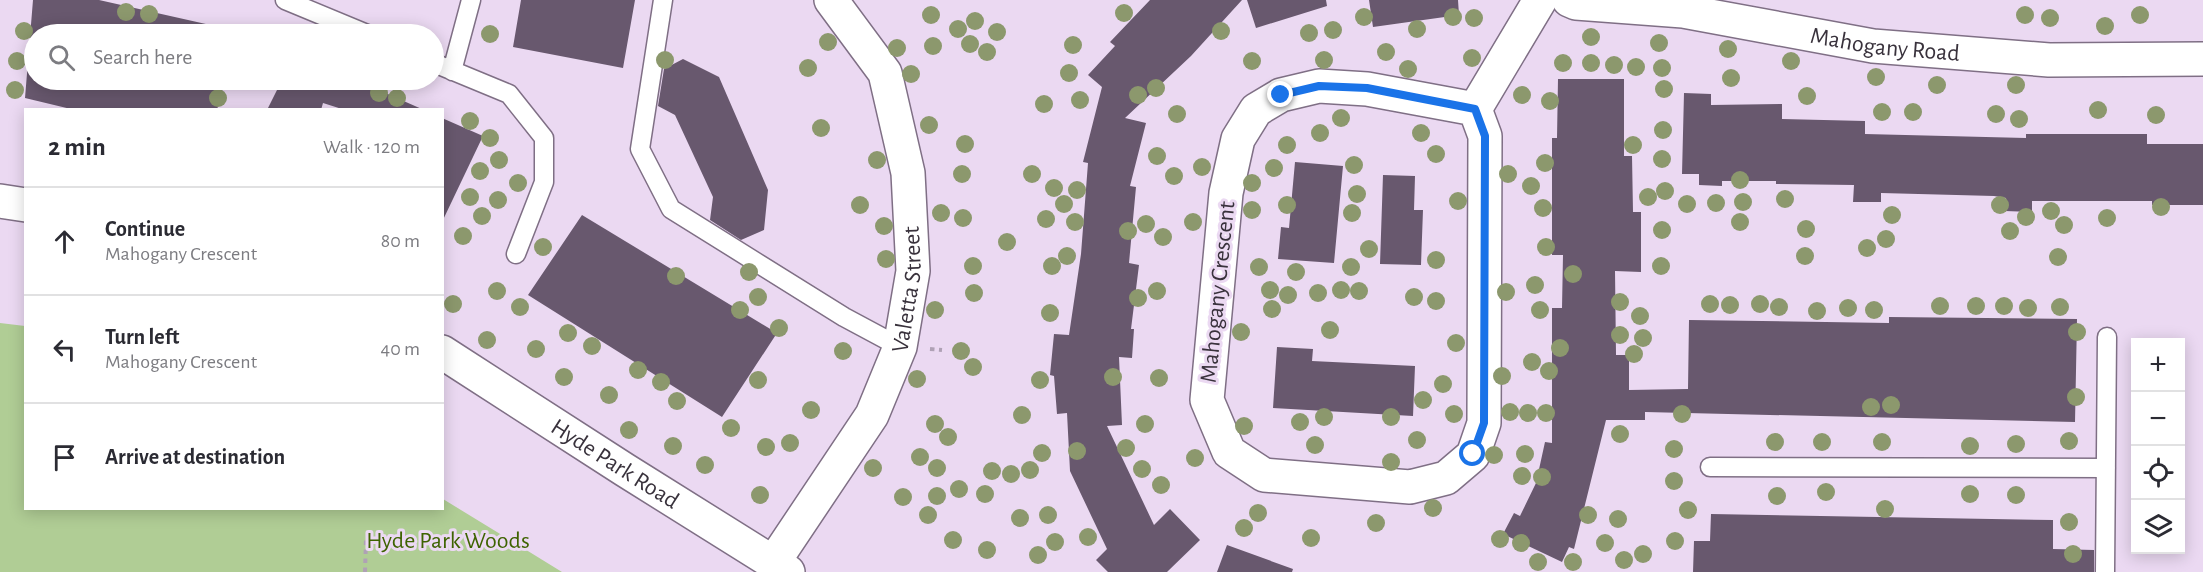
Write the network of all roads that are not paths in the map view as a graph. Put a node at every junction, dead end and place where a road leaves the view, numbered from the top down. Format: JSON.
{"nodes":[{"id":1,"x":285,"y":0,"type":"edge"},
{"id":2,"x":471,"y":0,"type":"edge"},
{"id":3,"x":663,"y":0,"type":"edge"},
{"id":4,"x":831,"y":0,"type":"edge"},
{"id":5,"x":1540,"y":0,"type":"edge"},
{"id":6,"x":1569,"y":0,"type":"edge"},
{"id":7,"x":343,"y":24,"type":"edge"},
{"id":8,"x":2203,"y":59,"type":"edge"},
{"id":9,"x":444,"y":67,"type":"edge"},
{"id":10,"x":452,"y":71,"type":"junction"},
{"id":11,"x":1475,"y":109,"type":"junction"},
{"id":12,"x":0,"y":201,"type":"edge"},
{"id":13,"x":24,"y":205,"type":"edge"},
{"id":14,"x":516,"y":254,"type":"dead end"},
{"id":15,"x":2107,"y":337,"type":"dead end"},
{"id":16,"x":900,"y":347,"type":"junction"},
{"id":17,"x":444,"y":353,"type":"edge"},
{"id":18,"x":1710,"y":467,"type":"dead end"},
{"id":19,"x":2106,"y":468,"type":"junction"},
{"id":20,"x":781,"y":567,"type":"edge"},
{"id":21,"x":2105,"y":572,"type":"edge"}],
"edges":[{"from":1,"to":7,"type":"lane"},
{"from":2,"to":10,"type":"lane"},
{"from":3,"to":16,"type":"lane"},
{"from":4,"to":16,"type":"street","name":"Valetta Street"},
{"from":5,"to":11,"type":"street"},
{"from":6,"to":8,"type":"street","name":"Mahogany Road"},
{"from":9,"to":10,"type":"lane"},
{"from":10,"to":14,"type":"lane"},
{"from":11,"to":11,"type":"street","name":"Mahogany Crescent"},
{"from":12,"to":13,"type":"street"},
{"from":15,"to":19,"type":"lane"},
{"from":16,"to":20,"type":"street","name":"Valetta Street"},
{"from":17,"to":20,"type":"street","name":"Hyde Park Road"},
{"from":18,"to":19,"type":"lane"},
{"from":19,"to":21,"type":"lane"}]}
